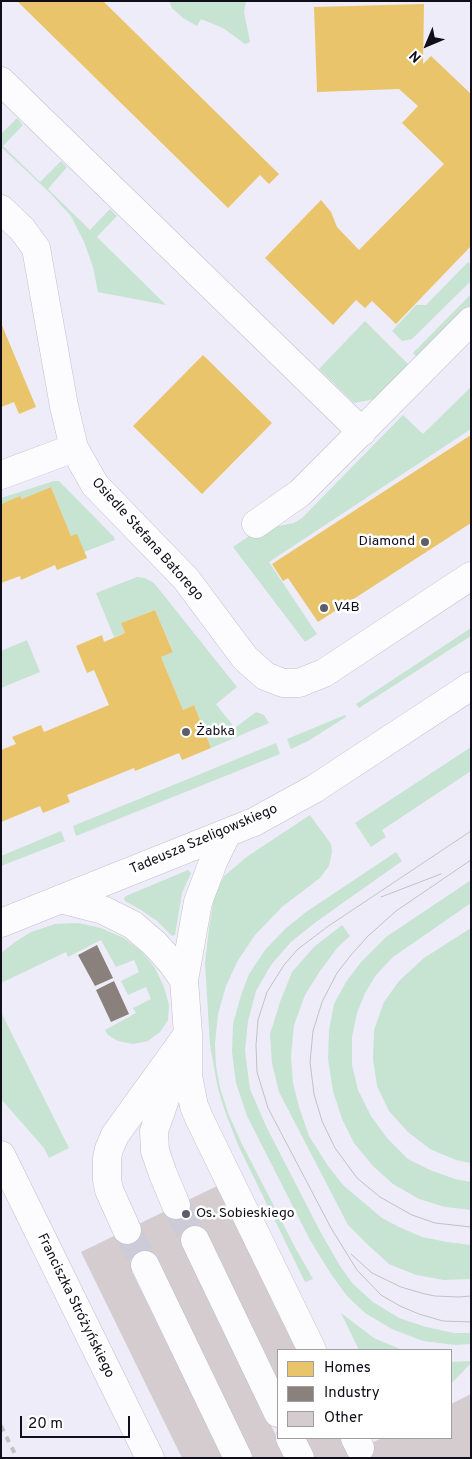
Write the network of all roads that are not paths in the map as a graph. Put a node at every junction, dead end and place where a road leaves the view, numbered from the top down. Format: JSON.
{"nodes":[{"id":1,"x":1,"y":81,"type":"edge"},
{"id":2,"x":1,"y":209,"type":"edge"},
{"id":3,"x":471,"y":321,"type":"edge"},
{"id":4,"x":362,"y":432,"type":"junction"},
{"id":5,"x":74,"y":448,"type":"junction"},
{"id":6,"x":1,"y":475,"type":"edge"},
{"id":7,"x":256,"y":524,"type":"dead end"},
{"id":8,"x":471,"y":576,"type":"edge"},
{"id":9,"x":471,"y":686,"type":"edge"},
{"id":10,"x":227,"y":833,"type":"junction"},
{"id":11,"x":60,"y":899,"type":"junction"},
{"id":12,"x":1,"y":923,"type":"edge"},
{"id":13,"x":184,"y":980,"type":"junction"},
{"id":14,"x":188,"y":1034,"type":"junction"},
{"id":15,"x":1,"y":1155,"type":"edge"},
{"id":16,"x":176,"y":1205,"type":"tunnel mouth"},
{"id":17,"x":127,"y":1230,"type":"tunnel mouth"},
{"id":18,"x":195,"y":1240,"type":"tunnel mouth"},
{"id":19,"x":145,"y":1265,"type":"tunnel mouth"},
{"id":20,"x":312,"y":1349,"type":"edge"},
{"id":21,"x":277,"y":1411,"type":"edge"},
{"id":22,"x":290,"y":1439,"type":"edge"},
{"id":23,"x":150,"y":1458,"type":"edge"},
{"id":24,"x":238,"y":1458,"type":"edge"},
{"id":25,"x":300,"y":1458,"type":"edge"}],
"edges":[{"from":1,"to":4,"type":"street"},
{"from":2,"to":5,"type":"street","name":"Osiedle Stefana Batorego"},
{"from":3,"to":4,"type":"street"},
{"from":4,"to":7,"type":"street"},
{"from":5,"to":6,"type":"street"},
{"from":5,"to":8,"type":"street","name":"Osiedle Stefana Batorego"},
{"from":9,"to":10,"type":"street","name":"Tadeusza Szeligowskiego"},
{"from":10,"to":11,"type":"street","name":"Tadeusza Szeligowskiego"},
{"from":10,"to":13,"type":"street"},
{"from":11,"to":12,"type":"street","name":"Tadeusza Szeligowskiego"},
{"from":11,"to":13,"type":"street"},
{"from":13,"to":14,"type":"street"},
{"from":14,"to":16,"type":"street"},
{"from":14,"to":17,"type":"street"},
{"from":14,"to":20,"type":"street"},
{"from":15,"to":23,"type":"street","name":"Franciszka Stróżyńskiego"},
{"from":18,"to":21,"type":"street"},
{"from":19,"to":24,"type":"street"},
{"from":22,"to":25,"type":"street"}]}
